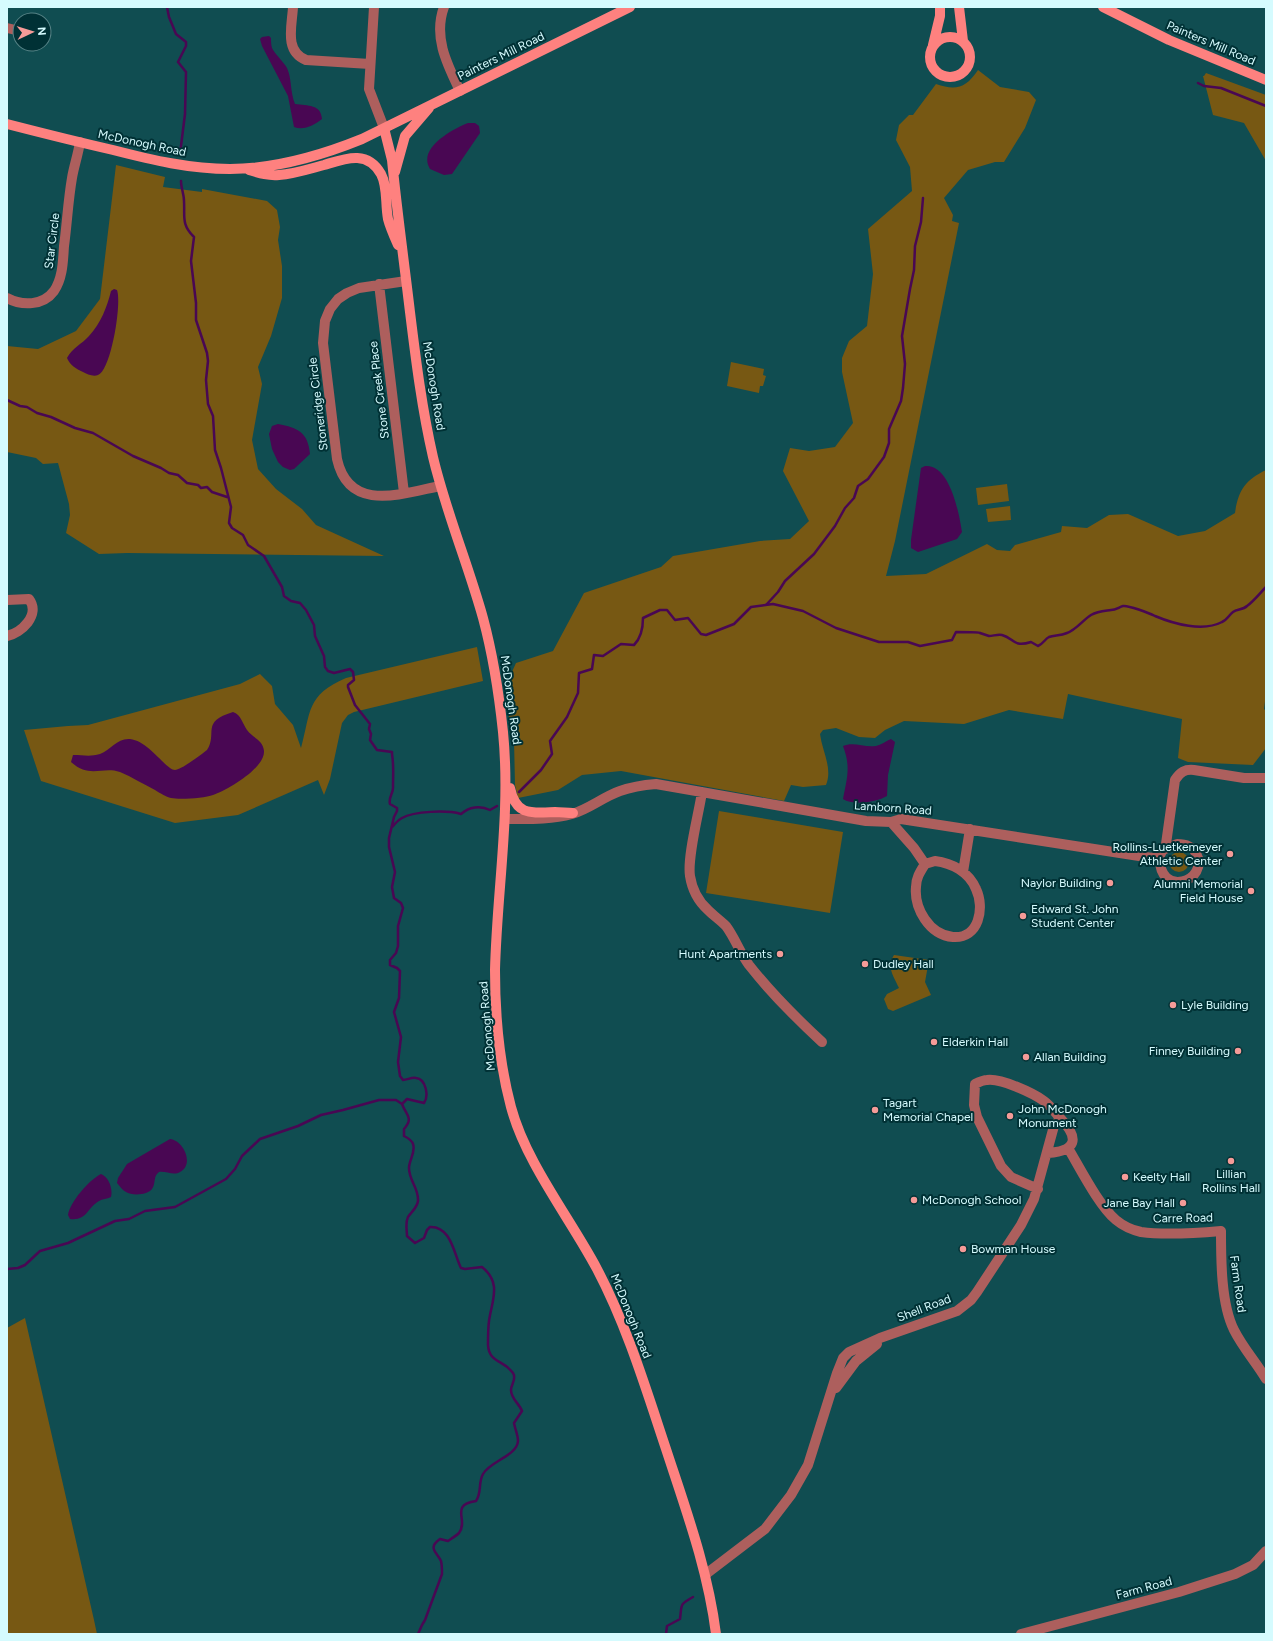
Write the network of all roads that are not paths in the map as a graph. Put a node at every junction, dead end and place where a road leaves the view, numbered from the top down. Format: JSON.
{"nodes":[{"id":1,"x":293,"y":7,"type":"edge"},
{"id":2,"x":374,"y":7,"type":"edge"},
{"id":3,"x":444,"y":7,"type":"edge"},
{"id":4,"x":630,"y":7,"type":"edge"},
{"id":5,"x":940,"y":7,"type":"edge"},
{"id":6,"x":959,"y":7,"type":"edge"},
{"id":7,"x":1103,"y":7,"type":"edge"},
{"id":8,"x":963,"y":41,"type":"junction"},
{"id":9,"x":933,"y":45,"type":"junction"},
{"id":10,"x":370,"y":64,"type":"junction"},
{"id":11,"x":1266,"y":80,"type":"edge"},
{"id":12,"x":460,"y":91,"type":"junction"},
{"id":13,"x":433,"y":104,"type":"junction"},
{"id":14,"x":7,"y":124,"type":"edge"},
{"id":15,"x":384,"y":128,"type":"junction"},
{"id":16,"x":80,"y":142,"type":"junction"},
{"id":17,"x":241,"y":168,"type":"junction"},
{"id":18,"x":394,"y":180,"type":"junction"},
{"id":19,"x":404,"y":262,"type":"junction"},
{"id":20,"x":406,"y":281,"type":"junction"},
{"id":21,"x":379,"y":284,"type":"junction"},
{"id":22,"x":7,"y":298,"type":"edge"},
{"id":23,"x":440,"y":486,"type":"junction"},
{"id":24,"x":404,"y":493,"type":"junction"},
{"id":25,"x":7,"y":600,"type":"edge"},
{"id":26,"x":7,"y":636,"type":"edge"},
{"id":27,"x":507,"y":774,"type":"junction"},
{"id":28,"x":1266,"y":778,"type":"edge"},
{"id":29,"x":702,"y":792,"type":"junction"},
{"id":30,"x":573,"y":813,"type":"junction"},
{"id":31,"x":506,"y":819,"type":"junction"},
{"id":32,"x":890,"y":822,"type":"junction"},
{"id":33,"x":970,"y":829,"type":"junction"},
{"id":34,"x":925,"y":864,"type":"junction"},
{"id":35,"x":964,"y":872,"type":"junction"},
{"id":36,"x":822,"y":1042,"type":"dead end"},
{"id":37,"x":1060,"y":1119,"type":"junction"},
{"id":38,"x":1068,"y":1148,"type":"junction"},
{"id":39,"x":1048,"y":1153,"type":"junction"},
{"id":40,"x":1038,"y":1189,"type":"junction"},
{"id":41,"x":1220,"y":1231,"type":"joint"},
{"id":42,"x":1255,"y":1361,"type":"junction"},
{"id":43,"x":1266,"y":1364,"type":"edge"},
{"id":44,"x":1266,"y":1379,"type":"edge"},
{"id":45,"x":1266,"y":1551,"type":"edge"},
{"id":46,"x":706,"y":1574,"type":"junction"},
{"id":47,"x":716,"y":1634,"type":"edge"},
{"id":48,"x":1021,"y":1634,"type":"edge"}],
"edges":[{"from":1,"to":10,"type":"street"},
{"from":2,"to":10,"type":"street"},
{"from":3,"to":12,"type":"street"},
{"from":4,"to":12,"type":"main road","name":"Painters Mill Road"},
{"from":5,"to":9,"type":"main road"},
{"from":6,"to":8,"type":"main road"},
{"from":7,"to":11,"type":"main road","name":"Painters Mill Road"},
{"from":8,"to":9,"type":"main road"},
{"from":8,"to":9,"type":"main road"},
{"from":10,"to":15,"type":"street"},
{"from":12,"to":13,"type":"main road","name":"Painters Mill Road"},
{"from":13,"to":15,"type":"main road","name":"Painters Mill Road"},
{"from":13,"to":18,"type":"main road"},
{"from":14,"to":16,"type":"main road","name":"McDonogh Road"},
{"from":15,"to":17,"type":"main road","name":"McDonogh Road"},
{"from":15,"to":18,"type":"main road","name":"McDonogh Road"},
{"from":16,"to":17,"type":"main road","name":"McDonogh Road"},
{"from":16,"to":22,"type":"street","name":"Star Circle"},
{"from":17,"to":19,"type":"main road"},
{"from":18,"to":19,"type":"main road","name":"McDonogh Road"},
{"from":19,"to":20,"type":"main road","name":"McDonogh Road"},
{"from":20,"to":21,"type":"street","name":"Stoneridge Circle"},
{"from":20,"to":23,"type":"main road","name":"McDonogh Road"},
{"from":21,"to":24,"type":"street","name":"Stone Creek Place"},
{"from":21,"to":24,"type":"street","name":"Stoneridge Circle"},
{"from":23,"to":24,"type":"street","name":"Stoneridge Circle"},
{"from":23,"to":27,"type":"main road","name":"McDonogh Road"},
{"from":25,"to":26,"type":"street"},
{"from":27,"to":30,"type":"main road"},
{"from":27,"to":31,"type":"main road","name":"McDonogh Road"},
{"from":28,"to":33,"type":"street","name":"Lamborn Road"},
{"from":29,"to":30,"type":"street","name":"Lamborn Road"},
{"from":29,"to":32,"type":"street","name":"Lamborn Road"},
{"from":29,"to":36,"type":"street"},
{"from":30,"to":31,"type":"street","name":"Lamborn Road"},
{"from":31,"to":46,"type":"main road","name":"McDonogh Road"},
{"from":32,"to":33,"type":"street","name":"Lamborn Road"},
{"from":32,"to":34,"type":"street"},
{"from":33,"to":35,"type":"street"},
{"from":34,"to":35,"type":"street"},
{"from":34,"to":35,"type":"street"},
{"from":37,"to":38,"type":"street"},
{"from":37,"to":39,"type":"street","name":"Shell Road"},
{"from":37,"to":40,"type":"street"},
{"from":38,"to":39,"type":"street"},
{"from":38,"to":41,"type":"street","name":"Carre Road"},
{"from":39,"to":40,"type":"street","name":"Shell Road"},
{"from":40,"to":46,"type":"street","name":"Shell Road"},
{"from":41,"to":42,"type":"street","name":"Farm Road"},
{"from":42,"to":43,"type":"street"},
{"from":42,"to":44,"type":"street","name":"Farm Road"},
{"from":45,"to":48,"type":"street","name":"Farm Road"},
{"from":46,"to":47,"type":"main road","name":"McDonogh Road"}]}
